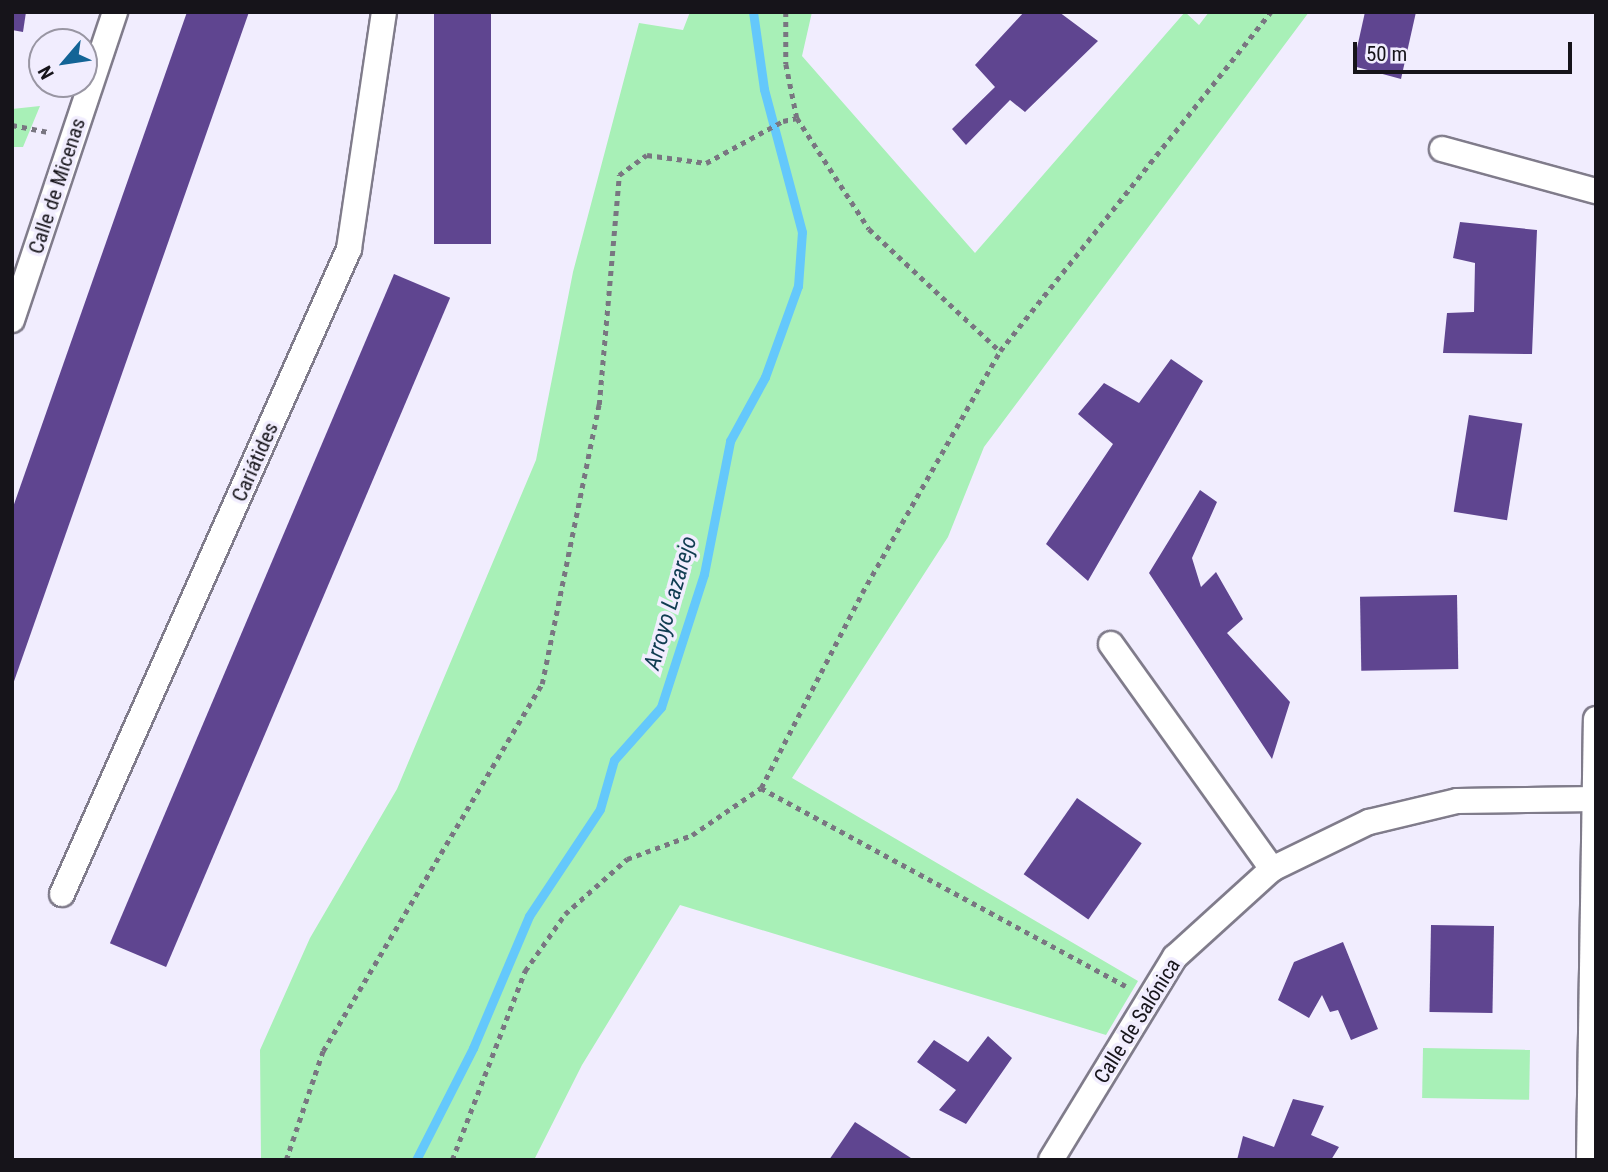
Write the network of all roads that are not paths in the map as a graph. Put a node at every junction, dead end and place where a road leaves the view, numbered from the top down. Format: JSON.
{"nodes":[{"id":1,"x":115,"y":12,"type":"edge"},
{"id":2,"x":384,"y":12,"type":"edge"},
{"id":3,"x":1442,"y":149,"type":"dead end"},
{"id":4,"x":1596,"y":191,"type":"edge"},
{"id":5,"x":12,"y":320,"type":"edge"},
{"id":6,"x":1111,"y":644,"type":"dead end"},
{"id":7,"x":1596,"y":719,"type":"edge"},
{"id":8,"x":1594,"y":799,"type":"edge"},
{"id":9,"x":1272,"y":869,"type":"junction"},
{"id":10,"x":62,"y":894,"type":"dead end"},
{"id":11,"x":1051,"y":1160,"type":"edge"},
{"id":12,"x":1589,"y":1160,"type":"edge"}],
"edges":[{"from":1,"to":5,"type":"street","name":"Calle de Micenas"},
{"from":2,"to":10,"type":"street","name":"Cariátides"},
{"from":3,"to":4,"type":"street"},
{"from":6,"to":9,"type":"street"},
{"from":7,"to":8,"type":"street"},
{"from":8,"to":9,"type":"street","name":"Calle de Salónica"},
{"from":8,"to":12,"type":"street"},
{"from":9,"to":11,"type":"street","name":"Calle de Salónica"}]}
